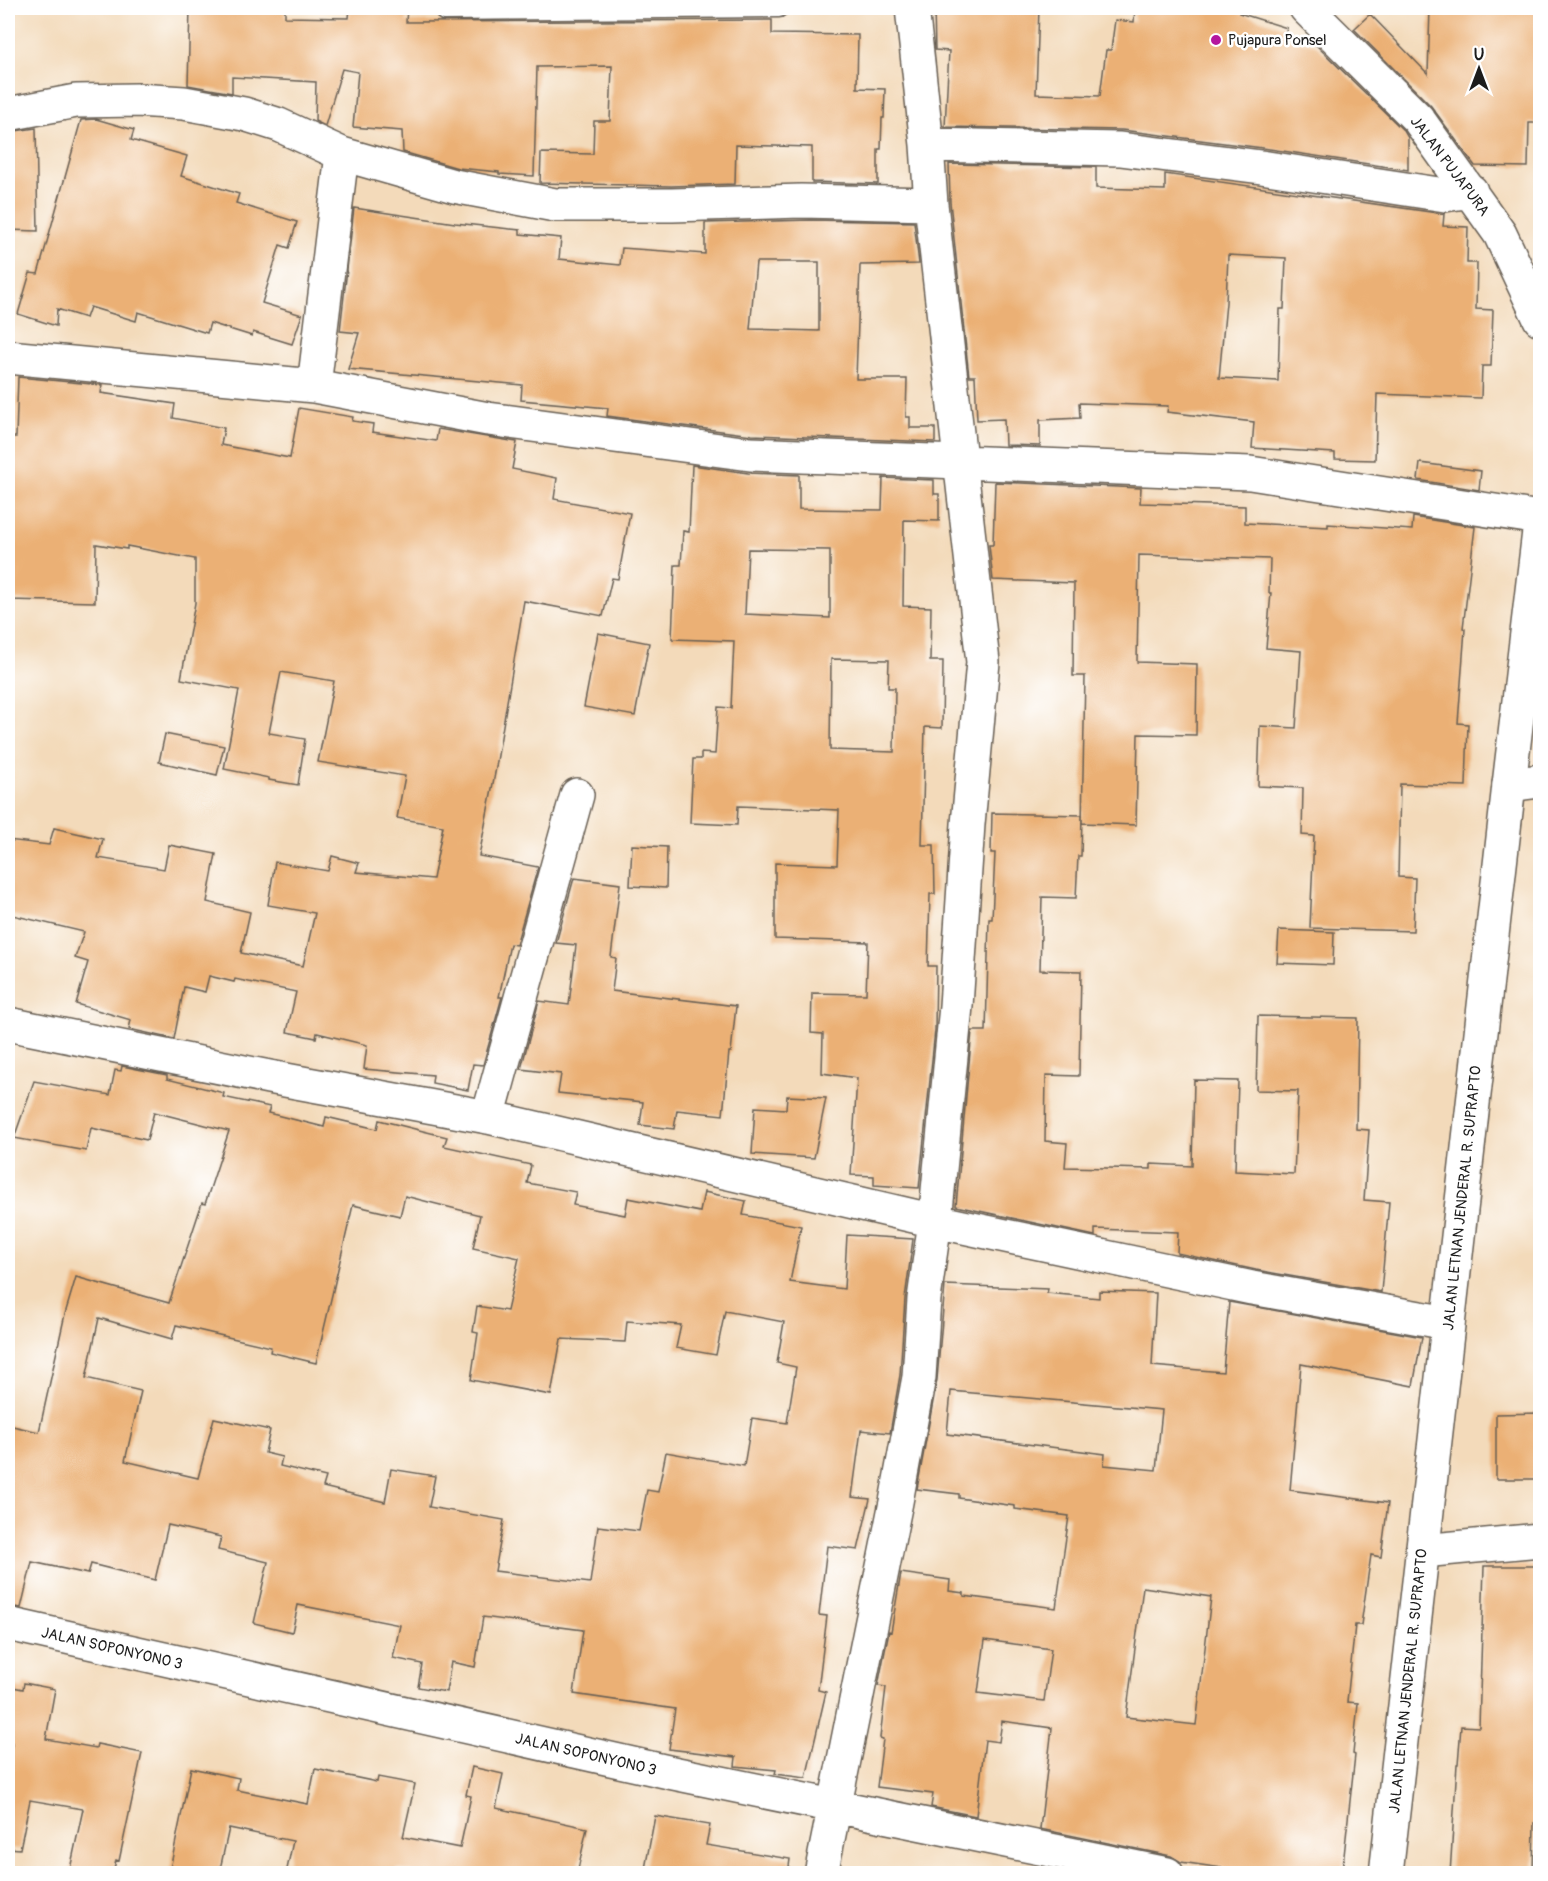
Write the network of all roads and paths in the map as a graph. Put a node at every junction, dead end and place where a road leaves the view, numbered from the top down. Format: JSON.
{"nodes":[{"id":1,"x":444,"y":8,"type":"edge"},
{"id":2,"x":758,"y":8,"type":"edge"},
{"id":3,"x":779,"y":8,"type":"edge"},
{"id":4,"x":912,"y":8,"type":"edge"},
{"id":5,"x":1306,"y":8,"type":"edge"},
{"id":6,"x":8,"y":114,"type":"edge"},
{"id":7,"x":927,"y":145,"type":"junction"},
{"id":8,"x":342,"y":153,"type":"junction"},
{"id":9,"x":1471,"y":191,"type":"junction"},
{"id":10,"x":932,"y":204,"type":"junction"},
{"id":11,"x":1540,"y":320,"type":"edge"},
{"id":12,"x":8,"y":357,"type":"edge"},
{"id":13,"x":314,"y":386,"type":"junction"},
{"id":14,"x":962,"y":464,"type":"junction"},
{"id":15,"x":1540,"y":518,"type":"edge"},
{"id":16,"x":1540,"y":523,"type":"edge"},
{"id":17,"x":1540,"y":781,"type":"edge"},
{"id":18,"x":1509,"y":785,"type":"junction"},
{"id":19,"x":577,"y":795,"type":"dead end"},
{"id":20,"x":8,"y":1024,"type":"edge"},
{"id":21,"x":488,"y":1117,"type":"junction"},
{"id":22,"x":935,"y":1221,"type":"junction"},
{"id":23,"x":1448,"y":1323,"type":"junction"},
{"id":24,"x":1540,"y":1540,"type":"edge"},
{"id":25,"x":1422,"y":1551,"type":"junction"},
{"id":26,"x":8,"y":1624,"type":"edge"},
{"id":27,"x":835,"y":1806,"type":"junction"},
{"id":28,"x":821,"y":1874,"type":"edge"},
{"id":29,"x":1167,"y":1874,"type":"edge"},
{"id":30,"x":1386,"y":1874,"type":"edge"}],
"edges":[{"from":1,"to":2,"type":"lane"},
{"from":2,"to":3,"type":"lane"},
{"from":4,"to":7,"type":"street"},
{"from":5,"to":9,"type":"street","name":"JALAN PUJAPURA"},
{"from":6,"to":8,"type":"street"},
{"from":7,"to":9,"type":"street"},
{"from":7,"to":10,"type":"street"},
{"from":8,"to":10,"type":"street"},
{"from":8,"to":13,"type":"street"},
{"from":9,"to":11,"type":"street","name":"JALAN PUJAPURA"},
{"from":10,"to":14,"type":"street"},
{"from":12,"to":13,"type":"street"},
{"from":13,"to":14,"type":"street"},
{"from":14,"to":15,"type":"street"},
{"from":14,"to":22,"type":"street"},
{"from":16,"to":18,"type":"street","name":"JALAN LETNAN JENDERAL R. SUPRAPTO"},
{"from":17,"to":18,"type":"street"},
{"from":18,"to":23,"type":"street","name":"JALAN LETNAN JENDERAL R. SUPRAPTO"},
{"from":19,"to":21,"type":"street"},
{"from":20,"to":21,"type":"street"},
{"from":21,"to":22,"type":"street"},
{"from":22,"to":23,"type":"street"},
{"from":22,"to":27,"type":"street"},
{"from":23,"to":25,"type":"street","name":"JALAN LETNAN JENDERAL R. SUPRAPTO"},
{"from":24,"to":25,"type":"street"},
{"from":25,"to":30,"type":"street","name":"JALAN LETNAN JENDERAL R. SUPRAPTO"},
{"from":26,"to":27,"type":"street","name":"JALAN SOPONYONO 3"},
{"from":27,"to":28,"type":"street"},
{"from":27,"to":29,"type":"street","name":"JALAN SOPONYONO 3"}]}
